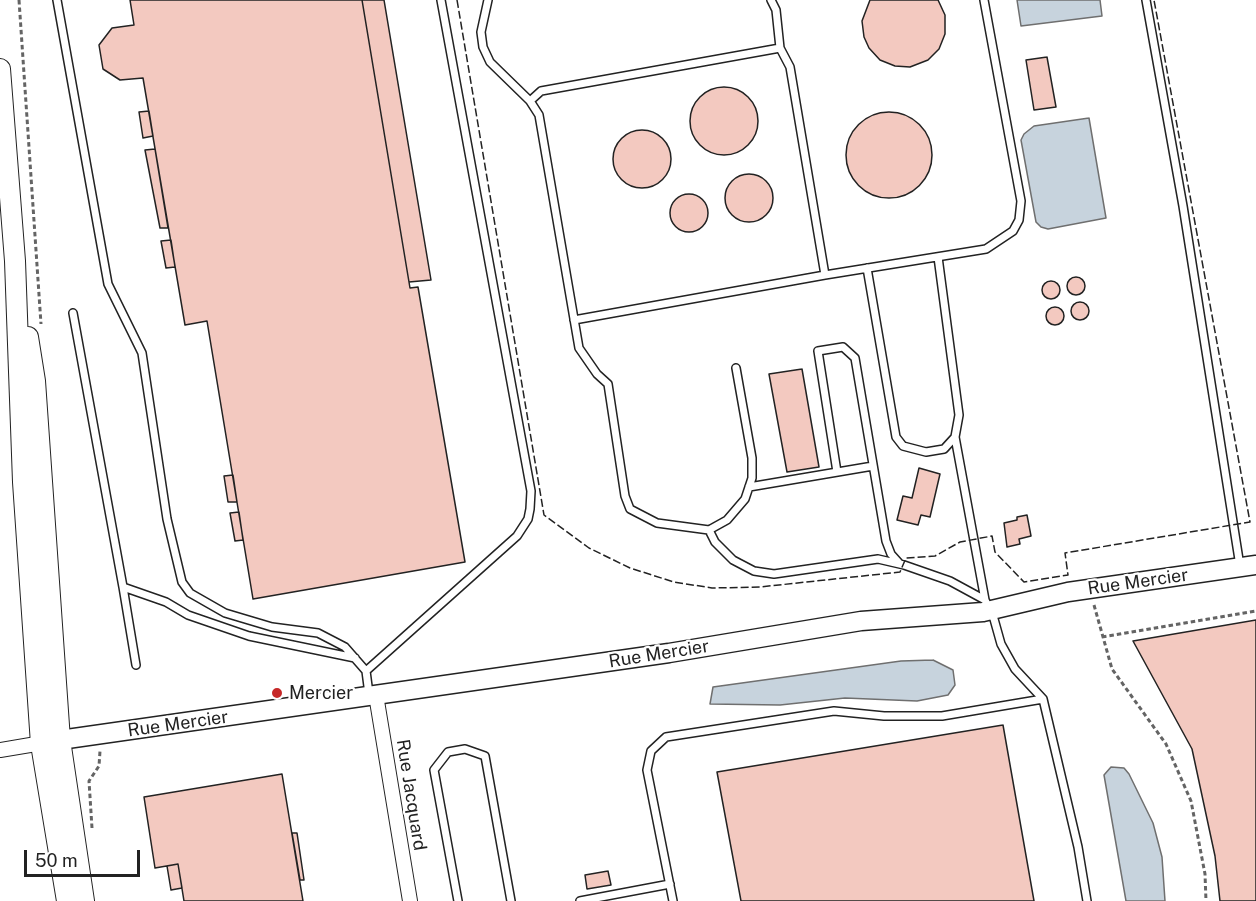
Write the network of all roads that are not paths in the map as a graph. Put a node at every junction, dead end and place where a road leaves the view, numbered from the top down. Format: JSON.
{"nodes":[{"id":1,"x":57,"y":0,"type":"edge"},
{"id":2,"x":441,"y":0,"type":"edge"},
{"id":3,"x":488,"y":0,"type":"edge"},
{"id":4,"x":771,"y":0,"type":"edge"},
{"id":5,"x":984,"y":0,"type":"edge"},
{"id":6,"x":1146,"y":0,"type":"edge"},
{"id":7,"x":780,"y":48,"type":"junction"},
{"id":8,"x":0,"y":69,"type":"edge"},
{"id":9,"x":530,"y":101,"type":"junction"},
{"id":10,"x":938,"y":257,"type":"junction"},
{"id":11,"x":867,"y":268,"type":"junction"},
{"id":12,"x":825,"y":275,"type":"junction"},
{"id":13,"x":74,"y":313,"type":"dead end"},
{"id":14,"x":574,"y":320,"type":"junction"},
{"id":15,"x":736,"y":368,"type":"dead end"},
{"id":16,"x":955,"y":437,"type":"junction"},
{"id":17,"x":873,"y":466,"type":"junction"},
{"id":18,"x":837,"y":472,"type":"junction"},
{"id":19,"x":749,"y":487,"type":"junction"},
{"id":20,"x":709,"y":530,"type":"junction"},
{"id":21,"x":900,"y":564,"type":"junction"},
{"id":22,"x":1248,"y":566,"type":"edge"},
{"id":23,"x":123,"y":587,"type":"junction"},
{"id":24,"x":988,"y":606,"type":"junction"},
{"id":25,"x":355,"y":658,"type":"junction"},
{"id":26,"x":136,"y":665,"type":"dead end"},
{"id":27,"x":366,"y":671,"type":"junction"},
{"id":28,"x":373,"y":696,"type":"junction"},
{"id":29,"x":1043,"y":699,"type":"junction"},
{"id":30,"x":50,"y":742,"type":"junction"},
{"id":31,"x":0,"y":750,"type":"edge"},
{"id":32,"x":670,"y":884,"type":"junction"},
{"id":33,"x":67,"y":901,"type":"edge"},
{"id":34,"x":84,"y":901,"type":"edge"},
{"id":35,"x":410,"y":901,"type":"edge"},
{"id":36,"x":458,"y":901,"type":"edge"},
{"id":37,"x":511,"y":901,"type":"edge"},
{"id":38,"x":580,"y":901,"type":"edge"},
{"id":39,"x":673,"y":901,"type":"edge"},
{"id":40,"x":1087,"y":901,"type":"edge"}],
"edges":[{"from":1,"to":25,"type":"lane"},
{"from":2,"to":27,"type":"lane"},
{"from":3,"to":9,"type":"lane"},
{"from":4,"to":7,"type":"lane"},
{"from":5,"to":10,"type":"lane"},
{"from":6,"to":22,"type":"lane"},
{"from":7,"to":9,"type":"lane"},
{"from":7,"to":12,"type":"lane"},
{"from":8,"to":30,"type":"main road"},
{"from":9,"to":14,"type":"lane"},
{"from":10,"to":11,"type":"lane"},
{"from":10,"to":16,"type":"lane"},
{"from":11,"to":12,"type":"lane"},
{"from":11,"to":16,"type":"lane"},
{"from":12,"to":14,"type":"lane"},
{"from":13,"to":23,"type":"lane"},
{"from":14,"to":20,"type":"lane"},
{"from":15,"to":19,"type":"lane"},
{"from":16,"to":24,"type":"lane"},
{"from":17,"to":18,"type":"lane"},
{"from":17,"to":18,"type":"lane"},
{"from":17,"to":21,"type":"lane"},
{"from":18,"to":19,"type":"lane"},
{"from":19,"to":20,"type":"lane"},
{"from":20,"to":21,"type":"lane"},
{"from":21,"to":24,"type":"lane"},
{"from":22,"to":24,"type":"street","name":"Rue Mercier"},
{"from":23,"to":25,"type":"lane"},
{"from":23,"to":26,"type":"lane"},
{"from":24,"to":28,"type":"street","name":"Rue Mercier"},
{"from":24,"to":29,"type":"lane"},
{"from":25,"to":27,"type":"lane"},
{"from":27,"to":28,"type":"lane"},
{"from":28,"to":30,"type":"street","name":"Rue Mercier"},
{"from":28,"to":35,"type":"street","name":"Rue Jacquard"},
{"from":29,"to":32,"type":"lane"},
{"from":29,"to":40,"type":"lane"},
{"from":30,"to":31,"type":"street"},
{"from":30,"to":33,"type":"main road"},
{"from":30,"to":34,"type":"main road"},
{"from":32,"to":38,"type":"lane"},
{"from":32,"to":39,"type":"lane"},
{"from":36,"to":37,"type":"lane"}]}
